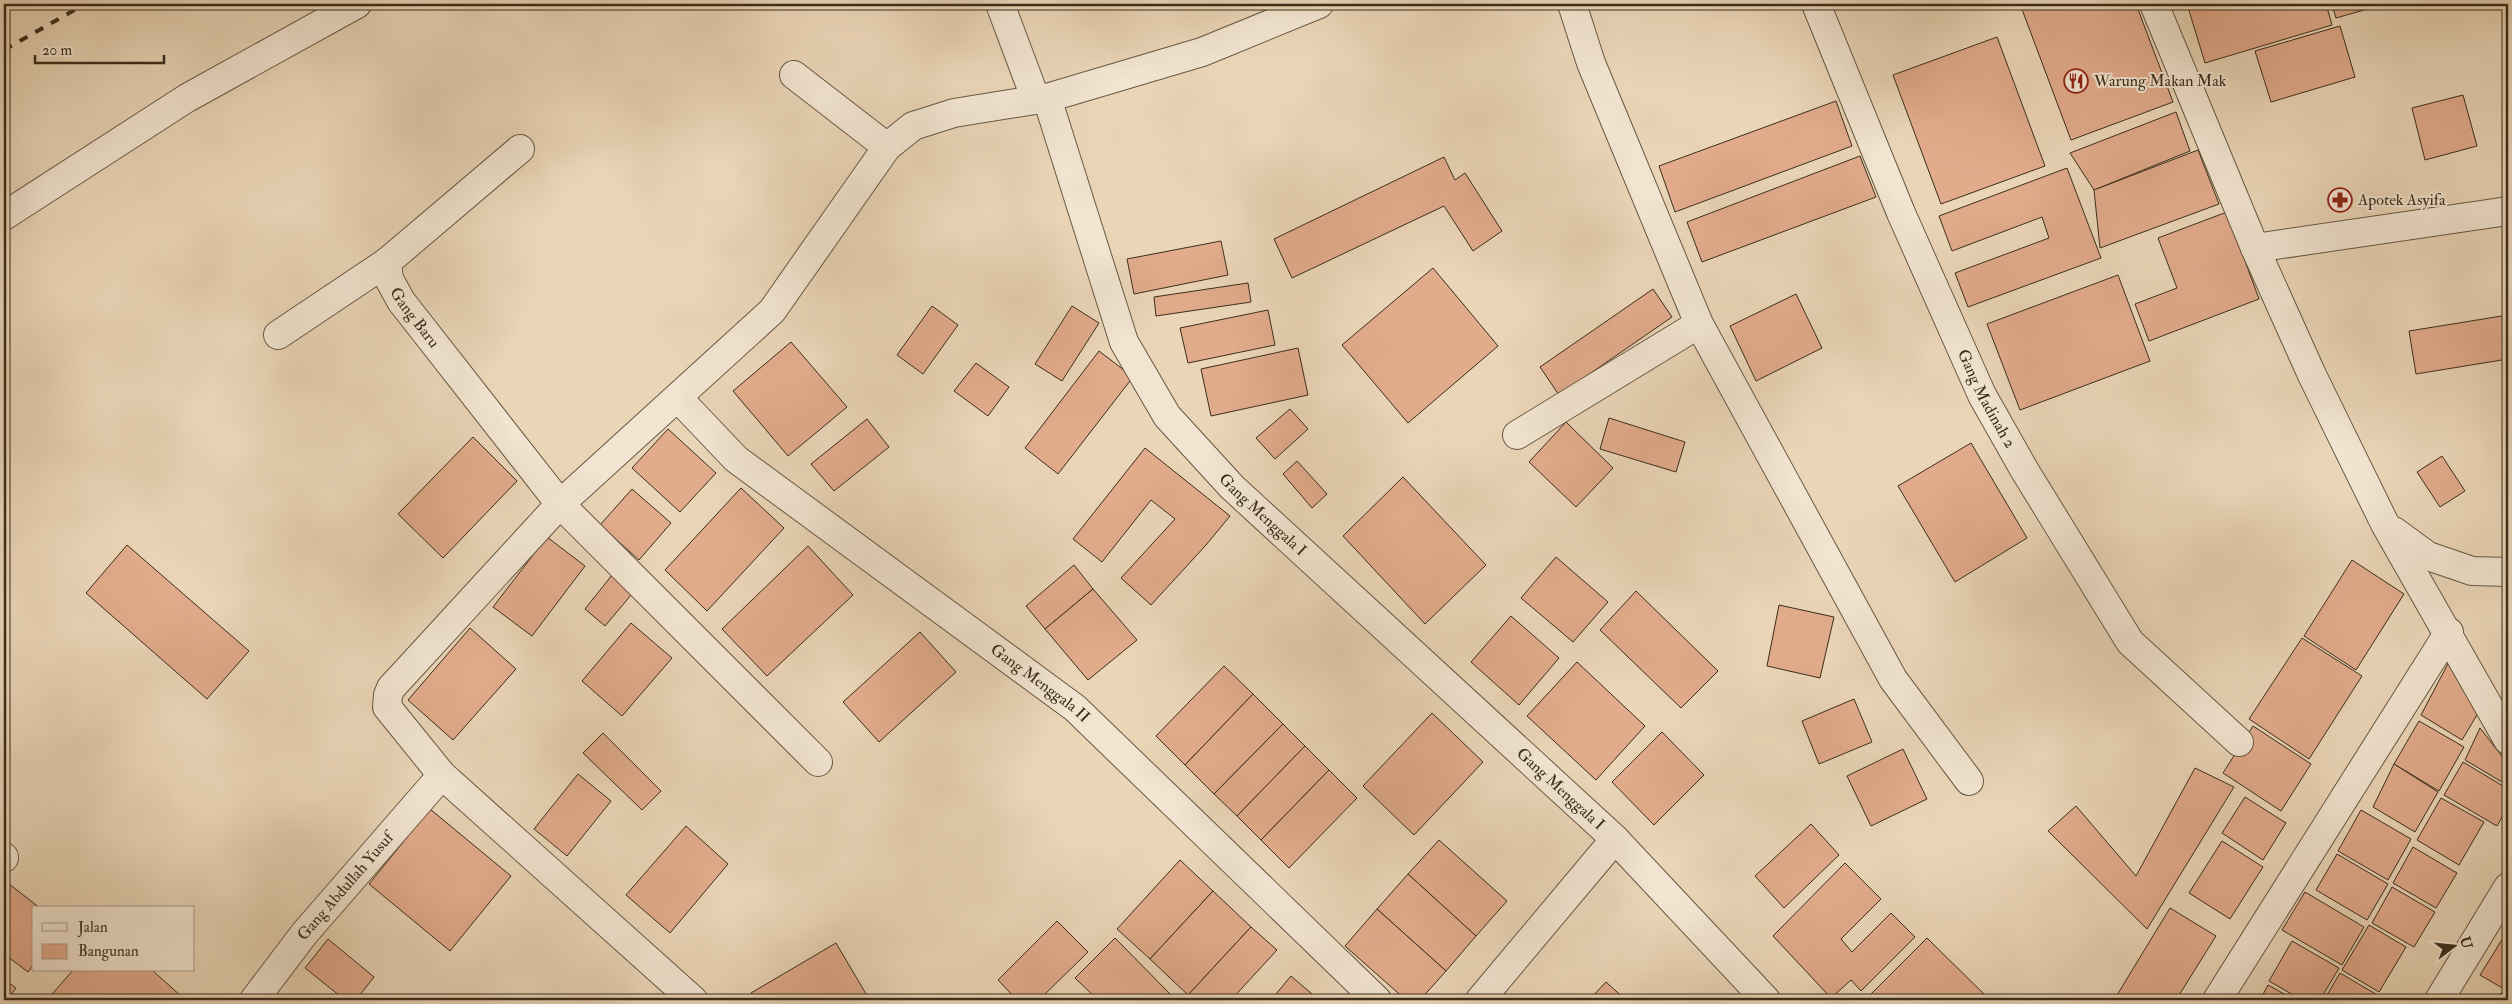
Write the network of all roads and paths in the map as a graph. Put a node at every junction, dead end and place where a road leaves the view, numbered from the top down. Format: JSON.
{"nodes":[{"id":1,"x":357,"y":4,"type":"edge"},
{"id":2,"x":1000,"y":4,"type":"edge"},
{"id":3,"x":1572,"y":4,"type":"edge"},
{"id":4,"x":1816,"y":4,"type":"edge"},
{"id":5,"x":2154,"y":4,"type":"edge"},
{"id":6,"x":1303,"y":7,"type":"edge"},
{"id":7,"x":794,"y":75,"type":"dead end"},
{"id":8,"x":1042,"y":99,"type":"junction"},
{"id":9,"x":887,"y":147,"type":"junction"},
{"id":10,"x":520,"y":150,"type":"dead end"},
{"id":11,"x":2508,"y":211,"type":"edge"},
{"id":12,"x":4,"y":216,"type":"edge"},
{"id":13,"x":2255,"y":248,"type":"junction"},
{"id":14,"x":387,"y":262,"type":"junction"},
{"id":15,"x":1699,"y":324,"type":"junction"},
{"id":16,"x":278,"y":335,"type":"dead end"},
{"id":17,"x":678,"y":398,"type":"junction"},
{"id":18,"x":1517,"y":435,"type":"dead end"},
{"id":19,"x":560,"y":504,"type":"junction"},
{"id":20,"x":2385,"y":524,"type":"junction"},
{"id":21,"x":2508,"y":572,"type":"edge"},
{"id":22,"x":2448,"y":632,"type":"junction"},
{"id":23,"x":2508,"y":740,"type":"edge"},
{"id":24,"x":2239,"y":742,"type":"dead end"},
{"id":25,"x":818,"y":762,"type":"dead end"},
{"id":26,"x":442,"y":775,"type":"junction"},
{"id":27,"x":1969,"y":780,"type":"dead end"},
{"id":28,"x":1615,"y":839,"type":"junction"},
{"id":29,"x":2508,"y":887,"type":"edge"},
{"id":30,"x":254,"y":1000,"type":"edge"},
{"id":31,"x":693,"y":1000,"type":"edge"},
{"id":32,"x":1377,"y":1000,"type":"edge"},
{"id":33,"x":1480,"y":1000,"type":"edge"},
{"id":34,"x":1766,"y":1000,"type":"edge"},
{"id":35,"x":2217,"y":1000,"type":"edge"},
{"id":36,"x":2438,"y":1000,"type":"edge"}],
"edges":[{"from":1,"to":12,"type":"street"},
{"from":2,"to":8,"type":"street","name":"Gang Menggala I"},
{"from":3,"to":15,"type":"street"},
{"from":4,"to":24,"type":"street","name":"Gang Madinah 2"},
{"from":5,"to":13,"type":"street"},
{"from":6,"to":8,"type":"street"},
{"from":7,"to":9,"type":"street"},
{"from":8,"to":9,"type":"street"},
{"from":8,"to":28,"type":"street","name":"Gang Menggala I"},
{"from":9,"to":17,"type":"street"},
{"from":10,"to":14,"type":"street"},
{"from":11,"to":13,"type":"street"},
{"from":13,"to":20,"type":"street"},
{"from":14,"to":16,"type":"street"},
{"from":14,"to":19,"type":"street","name":"Gang Baru"},
{"from":15,"to":18,"type":"street"},
{"from":15,"to":27,"type":"street"},
{"from":17,"to":19,"type":"street"},
{"from":17,"to":32,"type":"street","name":"Gang Menggala II"},
{"from":19,"to":25,"type":"street","name":"Gang Baru"},
{"from":19,"to":26,"type":"street"},
{"from":20,"to":21,"type":"street"},
{"from":20,"to":22,"type":"street"},
{"from":22,"to":23,"type":"street"},
{"from":22,"to":35,"type":"street"},
{"from":26,"to":30,"type":"street","name":"Gang Abdullah Yusuf"},
{"from":26,"to":31,"type":"street"},
{"from":28,"to":33,"type":"street"},
{"from":28,"to":34,"type":"street","name":"Gang Menggala I"},
{"from":29,"to":36,"type":"street"}]}
